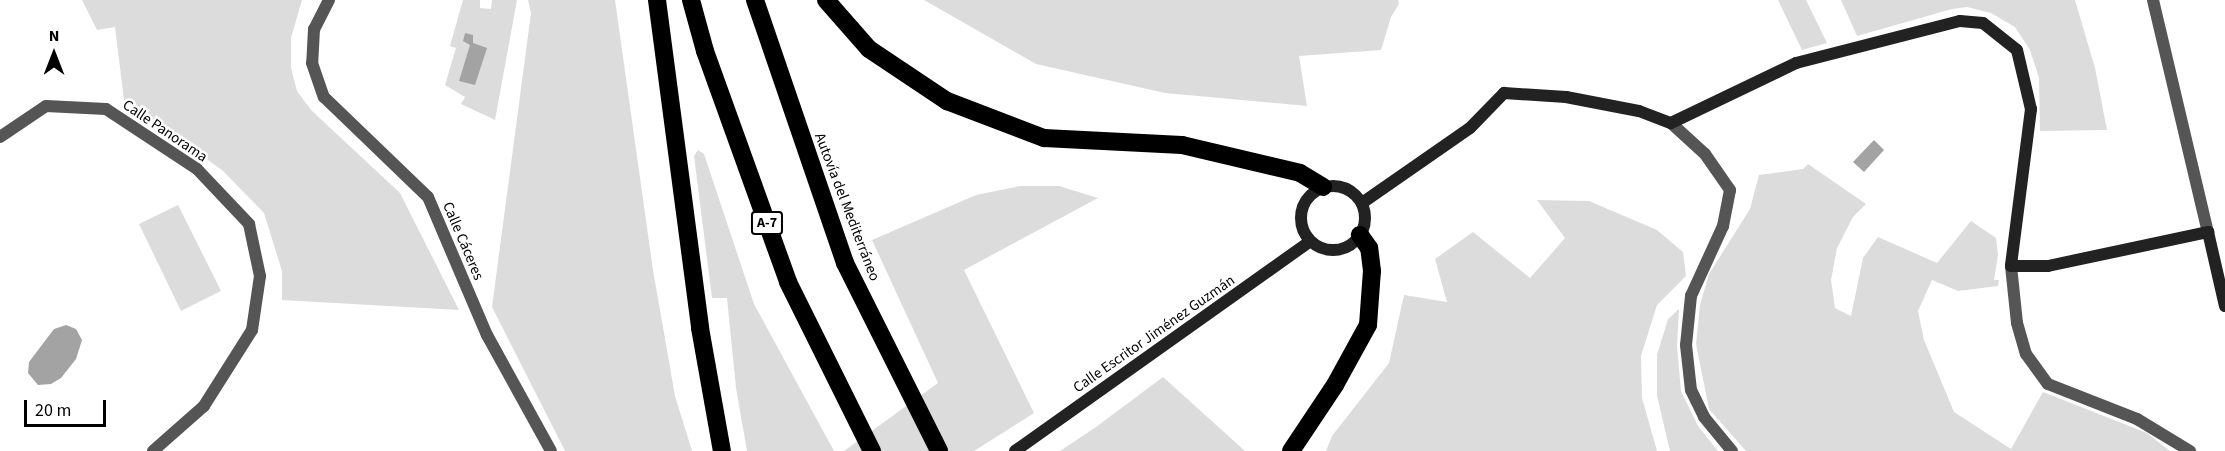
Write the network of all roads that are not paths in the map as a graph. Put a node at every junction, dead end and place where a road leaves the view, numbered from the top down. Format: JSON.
{"nodes":[{"id":1,"x":329,"y":0,"type":"edge"},
{"id":2,"x":657,"y":0,"type":"edge"},
{"id":3,"x":691,"y":0,"type":"edge"},
{"id":4,"x":755,"y":0,"type":"edge"},
{"id":5,"x":826,"y":0,"type":"edge"},
{"id":6,"x":2153,"y":0,"type":"edge"},
{"id":7,"x":1671,"y":123,"type":"junction"},
{"id":8,"x":1,"y":134,"type":"edge"},
{"id":9,"x":1323,"y":187,"type":"junction"},
{"id":10,"x":1362,"y":203,"type":"junction"},
{"id":11,"x":2208,"y":232,"type":"junction"},
{"id":12,"x":1360,"y":235,"type":"junction"},
{"id":13,"x":1310,"y":241,"type":"junction"},
{"id":14,"x":2011,"y":266,"type":"junction"},
{"id":15,"x":2225,"y":306,"type":"edge"},
{"id":16,"x":868,"y":444,"type":"edge"},
{"id":17,"x":153,"y":451,"type":"edge"},
{"id":18,"x":551,"y":451,"type":"edge"},
{"id":19,"x":722,"y":451,"type":"edge"},
{"id":20,"x":939,"y":451,"type":"edge"},
{"id":21,"x":1015,"y":451,"type":"edge"},
{"id":22,"x":1291,"y":451,"type":"edge"},
{"id":23,"x":1731,"y":451,"type":"edge"},
{"id":24,"x":2190,"y":451,"type":"edge"}],
"edges":[{"from":1,"to":18,"type":"street","name":"Calle Cáceres"},
{"from":2,"to":19,"type":"highway"},
{"from":3,"to":16,"type":"highway","number":"A-7"},
{"from":4,"to":20,"type":"highway","name":"Autovía del Mediterráneo"},
{"from":5,"to":9,"type":"highway"},
{"from":6,"to":11,"type":"street"},
{"from":7,"to":10,"type":"street"},
{"from":7,"to":14,"type":"street"},
{"from":7,"to":23,"type":"street"},
{"from":8,"to":17,"type":"street","name":"Calle Panorama"},
{"from":9,"to":10,"type":"street"},
{"from":9,"to":13,"type":"street"},
{"from":10,"to":12,"type":"street"},
{"from":11,"to":14,"type":"street"},
{"from":11,"to":15,"type":"street"},
{"from":12,"to":13,"type":"street"},
{"from":12,"to":22,"type":"highway"},
{"from":13,"to":21,"type":"street","name":"Calle Escritor Jiménez Guzmán"},
{"from":14,"to":24,"type":"street"}]}
